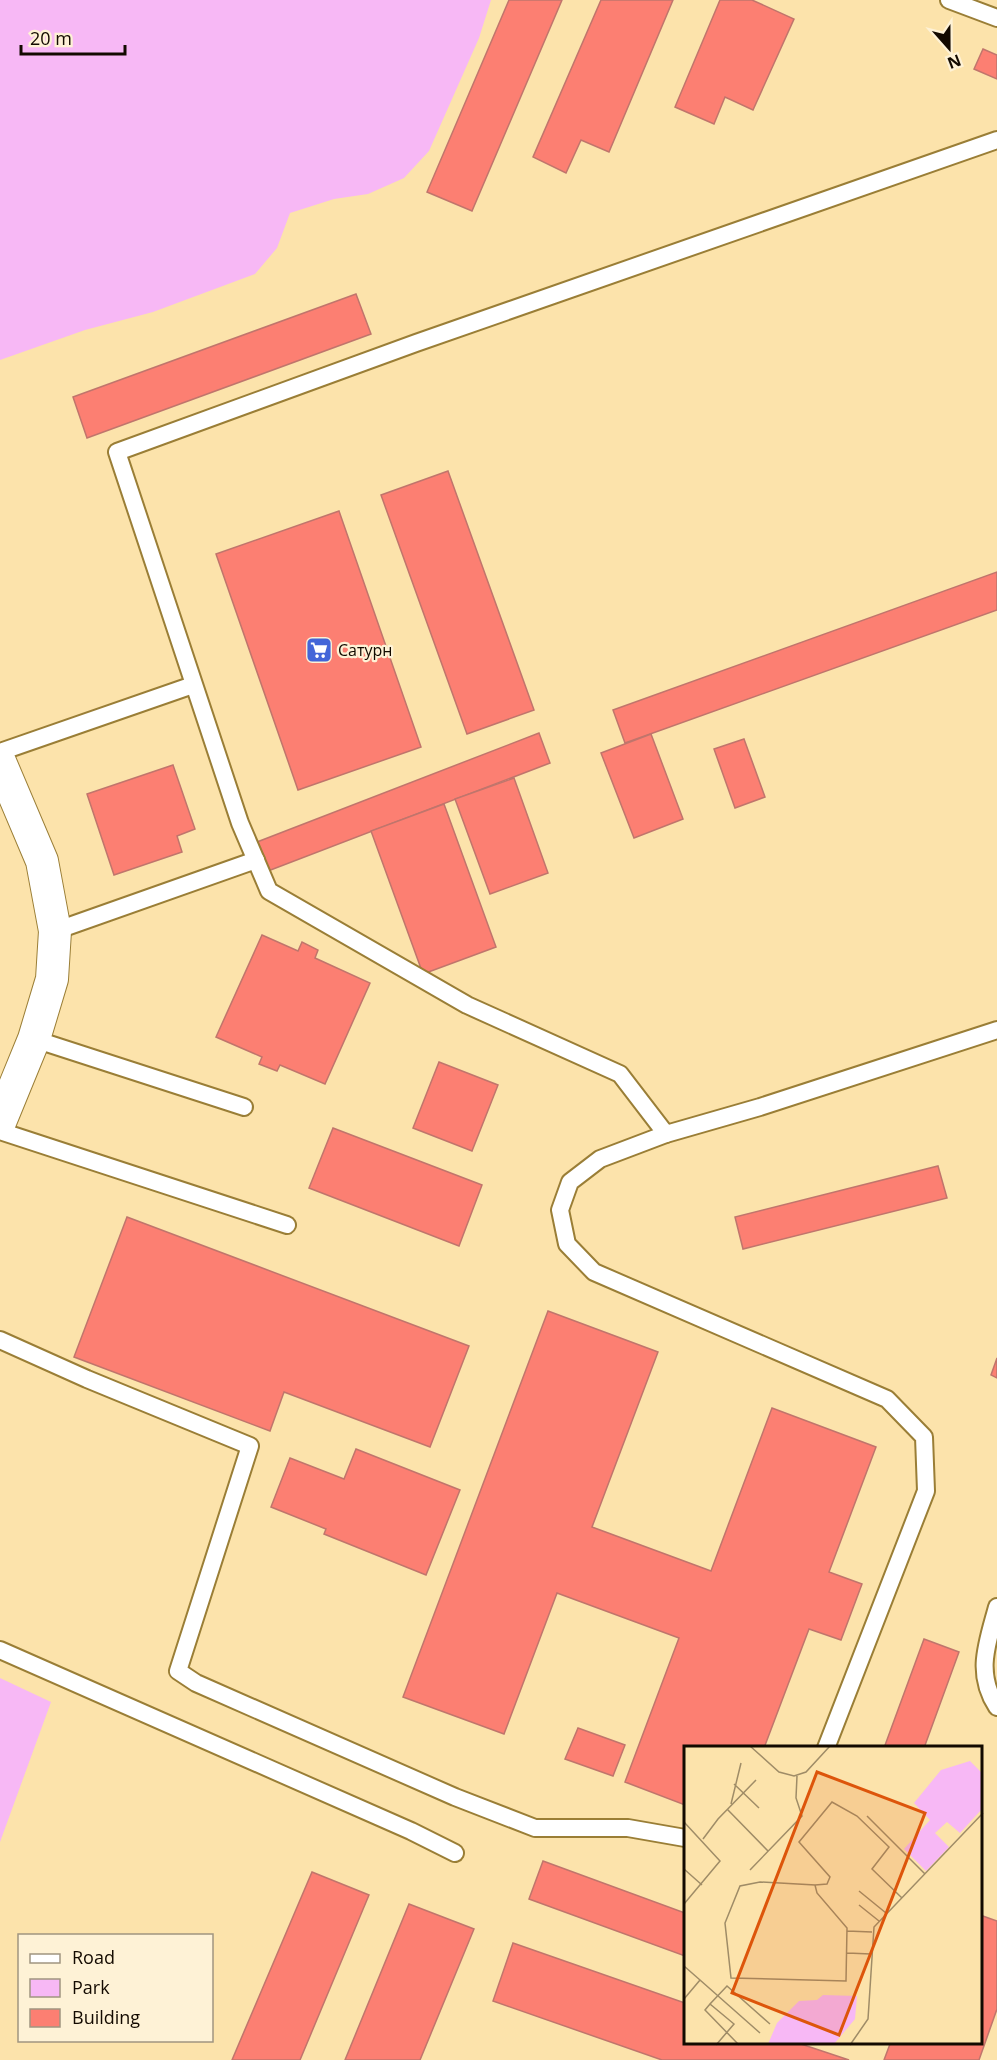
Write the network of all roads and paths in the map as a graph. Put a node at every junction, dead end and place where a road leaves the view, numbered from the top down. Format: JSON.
{"nodes":[{"id":1,"x":949,"y":0,"type":"edge"},
{"id":2,"x":997,"y":18,"type":"edge"},
{"id":3,"x":997,"y":140,"type":"edge"},
{"id":4,"x":194,"y":685,"type":"junction"},
{"id":5,"x":0,"y":752,"type":"edge"},
{"id":6,"x":0,"y":762,"type":"edge"},
{"id":7,"x":256,"y":860,"type":"junction"},
{"id":8,"x":55,"y":931,"type":"junction"},
{"id":9,"x":997,"y":1030,"type":"edge"},
{"id":10,"x":34,"y":1039,"type":"junction"},
{"id":11,"x":244,"y":1107,"type":"dead end"},
{"id":12,"x":0,"y":1122,"type":"edge"},
{"id":13,"x":0,"y":1131,"type":"edge"},
{"id":14,"x":666,"y":1134,"type":"junction"},
{"id":15,"x":287,"y":1225,"type":"dead end"},
{"id":16,"x":0,"y":1340,"type":"edge"},
{"id":17,"x":997,"y":1607,"type":"edge"},
{"id":18,"x":0,"y":1650,"type":"edge"},
{"id":19,"x":997,"y":1707,"type":"edge"},
{"id":20,"x":827,"y":1746,"type":"edge"},
{"id":21,"x":684,"y":1838,"type":"edge"},
{"id":22,"x":454,"y":1853,"type":"dead end"}],
"edges":[{"from":1,"to":2,"type":"lane"},
{"from":3,"to":4,"type":"lane"},
{"from":4,"to":5,"type":"lane"},
{"from":4,"to":7,"type":"lane"},
{"from":6,"to":8,"type":"street"},
{"from":7,"to":8,"type":"lane"},
{"from":7,"to":14,"type":"lane"},
{"from":8,"to":10,"type":"street"},
{"from":9,"to":14,"type":"lane"},
{"from":10,"to":11,"type":"lane"},
{"from":10,"to":12,"type":"street"},
{"from":13,"to":15,"type":"lane"},
{"from":14,"to":20,"type":"lane"},
{"from":16,"to":21,"type":"lane"},
{"from":17,"to":19,"type":"lane"},
{"from":18,"to":22,"type":"lane"}]}
